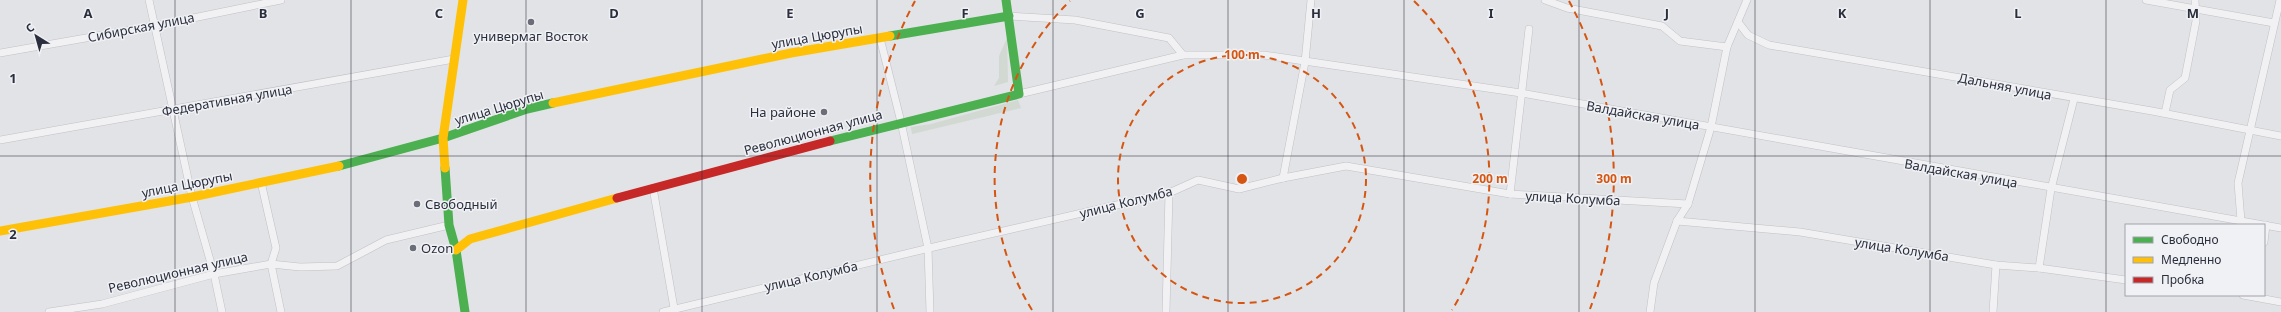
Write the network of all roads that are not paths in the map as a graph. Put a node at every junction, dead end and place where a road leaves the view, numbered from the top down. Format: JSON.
{"nodes":[{"id":1,"x":149,"y":0,"type":"edge"},
{"id":2,"x":281,"y":0,"type":"edge"},
{"id":3,"x":462,"y":0,"type":"edge"},
{"id":4,"x":1006,"y":0,"type":"edge"},
{"id":5,"x":1311,"y":0,"type":"edge"},
{"id":6,"x":1545,"y":0,"type":"edge"},
{"id":7,"x":1747,"y":0,"type":"edge"},
{"id":8,"x":2146,"y":0,"type":"edge"},
{"id":9,"x":2280,"y":0,"type":"edge"},
{"id":10,"x":2195,"y":4,"type":"edge"},
{"id":11,"x":2279,"y":14,"type":"edge"},
{"id":12,"x":1009,"y":16,"type":"junction"},
{"id":13,"x":1738,"y":22,"type":"junction"},
{"id":14,"x":2274,"y":23,"type":"junction"},
{"id":15,"x":154,"y":26,"type":"junction"},
{"id":16,"x":1529,"y":29,"type":"dead end"},
{"id":17,"x":880,"y":38,"type":"junction"},
{"id":18,"x":1727,"y":48,"type":"junction"},
{"id":19,"x":0,"y":53,"type":"edge"},
{"id":20,"x":1183,"y":55,"type":"junction"},
{"id":21,"x":454,"y":59,"type":"junction"},
{"id":22,"x":1305,"y":62,"type":"junction"},
{"id":23,"x":1521,"y":93,"type":"junction"},
{"id":24,"x":1019,"y":94,"type":"junction"},
{"id":25,"x":2074,"y":99,"type":"junction"},
{"id":26,"x":173,"y":110,"type":"junction"},
{"id":27,"x":2165,"y":114,"type":"junction"},
{"id":28,"x":901,"y":122,"type":"junction"},
{"id":29,"x":1711,"y":127,"type":"junction"},
{"id":30,"x":2249,"y":129,"type":"junction"},
{"id":31,"x":2281,"y":136,"type":"edge"},
{"id":32,"x":443,"y":138,"type":"junction"},
{"id":33,"x":0,"y":140,"type":"edge"},
{"id":34,"x":1283,"y":178,"type":"junction"},
{"id":35,"x":261,"y":182,"type":"junction"},
{"id":36,"x":653,"y":188,"type":"junction"},
{"id":37,"x":2051,"y":189,"type":"junction"},
{"id":38,"x":1169,"y":193,"type":"junction"},
{"id":39,"x":1510,"y":194,"type":"junction"},
{"id":40,"x":192,"y":197,"type":"junction"},
{"id":41,"x":1688,"y":204,"type":"junction"},
{"id":42,"x":1677,"y":221,"type":"junction"},
{"id":43,"x":2241,"y":221,"type":"junction"},
{"id":44,"x":2260,"y":224,"type":"edge"},
{"id":45,"x":449,"y":225,"type":"junction"},
{"id":46,"x":2266,"y":225,"type":"joint"},
{"id":47,"x":2281,"y":228,"type":"edge"},
{"id":48,"x":0,"y":231,"type":"edge"},
{"id":49,"x":2265,"y":234,"type":"edge"},
{"id":50,"x":928,"y":248,"type":"junction"},
{"id":51,"x":456,"y":250,"type":"junction"},
{"id":52,"x":271,"y":264,"type":"junction"},
{"id":53,"x":1996,"y":265,"type":"junction"},
{"id":54,"x":2039,"y":268,"type":"junction"},
{"id":55,"x":214,"y":274,"type":"junction"},
{"id":56,"x":2125,"y":280,"type":"edge"},
{"id":57,"x":2259,"y":296,"type":"edge"},
{"id":58,"x":2281,"y":302,"type":"edge"},
{"id":59,"x":674,"y":308,"type":"junction"},
{"id":60,"x":49,"y":312,"type":"edge"},
{"id":61,"x":222,"y":312,"type":"edge"},
{"id":62,"x":281,"y":312,"type":"edge"},
{"id":63,"x":465,"y":312,"type":"edge"},
{"id":64,"x":663,"y":312,"type":"edge"},
{"id":65,"x":930,"y":312,"type":"edge"},
{"id":66,"x":1166,"y":312,"type":"edge"},
{"id":67,"x":1650,"y":312,"type":"edge"},
{"id":68,"x":1994,"y":312,"type":"edge"}],
"edges":[{"from":1,"to":15,"type":"street"},
{"from":2,"to":15,"type":"street","name":"Сибирская улица"},
{"from":3,"to":21,"type":"street"},
{"from":4,"to":12,"type":"street"},
{"from":5,"to":22,"type":"street"},
{"from":6,"to":18,"type":"street"},
{"from":7,"to":13,"type":"street"},
{"from":8,"to":10,"type":"street"},
{"from":9,"to":11,"type":"street"},
{"from":10,"to":14,"type":"street"},
{"from":10,"to":27,"type":"street"},
{"from":11,"to":14,"type":"street"},
{"from":12,"to":17,"type":"street","name":"улица Цюрупы"},
{"from":12,"to":20,"type":"street"},
{"from":12,"to":24,"type":"street"},
{"from":13,"to":18,"type":"street"},
{"from":13,"to":25,"type":"street","name":"Дальняя улица"},
{"from":14,"to":30,"type":"street"},
{"from":15,"to":19,"type":"street","name":"Сибирская улица"},
{"from":15,"to":26,"type":"street"},
{"from":16,"to":23,"type":"street"},
{"from":17,"to":28,"type":"street"},
{"from":17,"to":32,"type":"street","name":"улица Цюрупы"},
{"from":18,"to":29,"type":"street"},
{"from":20,"to":22,"type":"street","name":"Валдайская улица"},
{"from":20,"to":24,"type":"street","name":"Революционная улица"},
{"from":21,"to":26,"type":"street","name":"Федеративная улица"},
{"from":21,"to":32,"type":"street"},
{"from":22,"to":23,"type":"street","name":"Валдайская улица"},
{"from":22,"to":34,"type":"street"},
{"from":23,"to":29,"type":"street","name":"Валдайская улица"},
{"from":23,"to":39,"type":"street"},
{"from":24,"to":28,"type":"street","name":"Революционная улица"},
{"from":25,"to":27,"type":"street","name":"Дальняя улица"},
{"from":25,"to":37,"type":"street"},
{"from":26,"to":33,"type":"street","name":"Федеративная улица"},
{"from":26,"to":40,"type":"street"},
{"from":27,"to":30,"type":"street","name":"Дальняя улица"},
{"from":28,"to":36,"type":"street","name":"Революционная улица"},
{"from":28,"to":50,"type":"street"},
{"from":29,"to":37,"type":"street","name":"Валдайская улица"},
{"from":29,"to":41,"type":"street"},
{"from":30,"to":31,"type":"street","name":"Дальняя улица"},
{"from":30,"to":43,"type":"street"},
{"from":32,"to":35,"type":"street","name":"улица Цюрупы"},
{"from":32,"to":45,"type":"street"},
{"from":34,"to":38,"type":"street","name":"улица Колумба"},
{"from":34,"to":39,"type":"street","name":"улица Колумба"},
{"from":35,"to":40,"type":"street","name":"улица Цюрупы"},
{"from":35,"to":52,"type":"street"},
{"from":36,"to":51,"type":"street","name":"Революционная улица"},
{"from":36,"to":59,"type":"street"},
{"from":37,"to":43,"type":"street","name":"Валдайская улица"},
{"from":37,"to":54,"type":"street"},
{"from":38,"to":50,"type":"street","name":"улица Колумба"},
{"from":38,"to":66,"type":"street"},
{"from":39,"to":41,"type":"street","name":"улица Колумба"},
{"from":40,"to":48,"type":"street","name":"улица Цюрупы"},
{"from":40,"to":55,"type":"street"},
{"from":41,"to":42,"type":"street"},
{"from":42,"to":53,"type":"street","name":"улица Колумба"},
{"from":42,"to":67,"type":"street"},
{"from":43,"to":44,"type":"street","name":"Валдайская улица"},
{"from":45,"to":51,"type":"street"},
{"from":45,"to":52,"type":"street","name":"Революционная улица"},
{"from":46,"to":47,"type":"street","name":"Валдайская улица"},
{"from":46,"to":49,"type":"street"},
{"from":50,"to":59,"type":"street","name":"улица Колумба"},
{"from":50,"to":65,"type":"street"},
{"from":51,"to":63,"type":"street"},
{"from":52,"to":55,"type":"street","name":"Революционная улица"},
{"from":52,"to":62,"type":"street"},
{"from":53,"to":54,"type":"street","name":"улица Колумба"},
{"from":53,"to":68,"type":"street"},
{"from":54,"to":56,"type":"street","name":"улица Колумба"},
{"from":55,"to":60,"type":"street","name":"Революционная улица"},
{"from":55,"to":61,"type":"street"},
{"from":57,"to":58,"type":"street"},
{"from":59,"to":64,"type":"street","name":"улица Колумба"}]}
